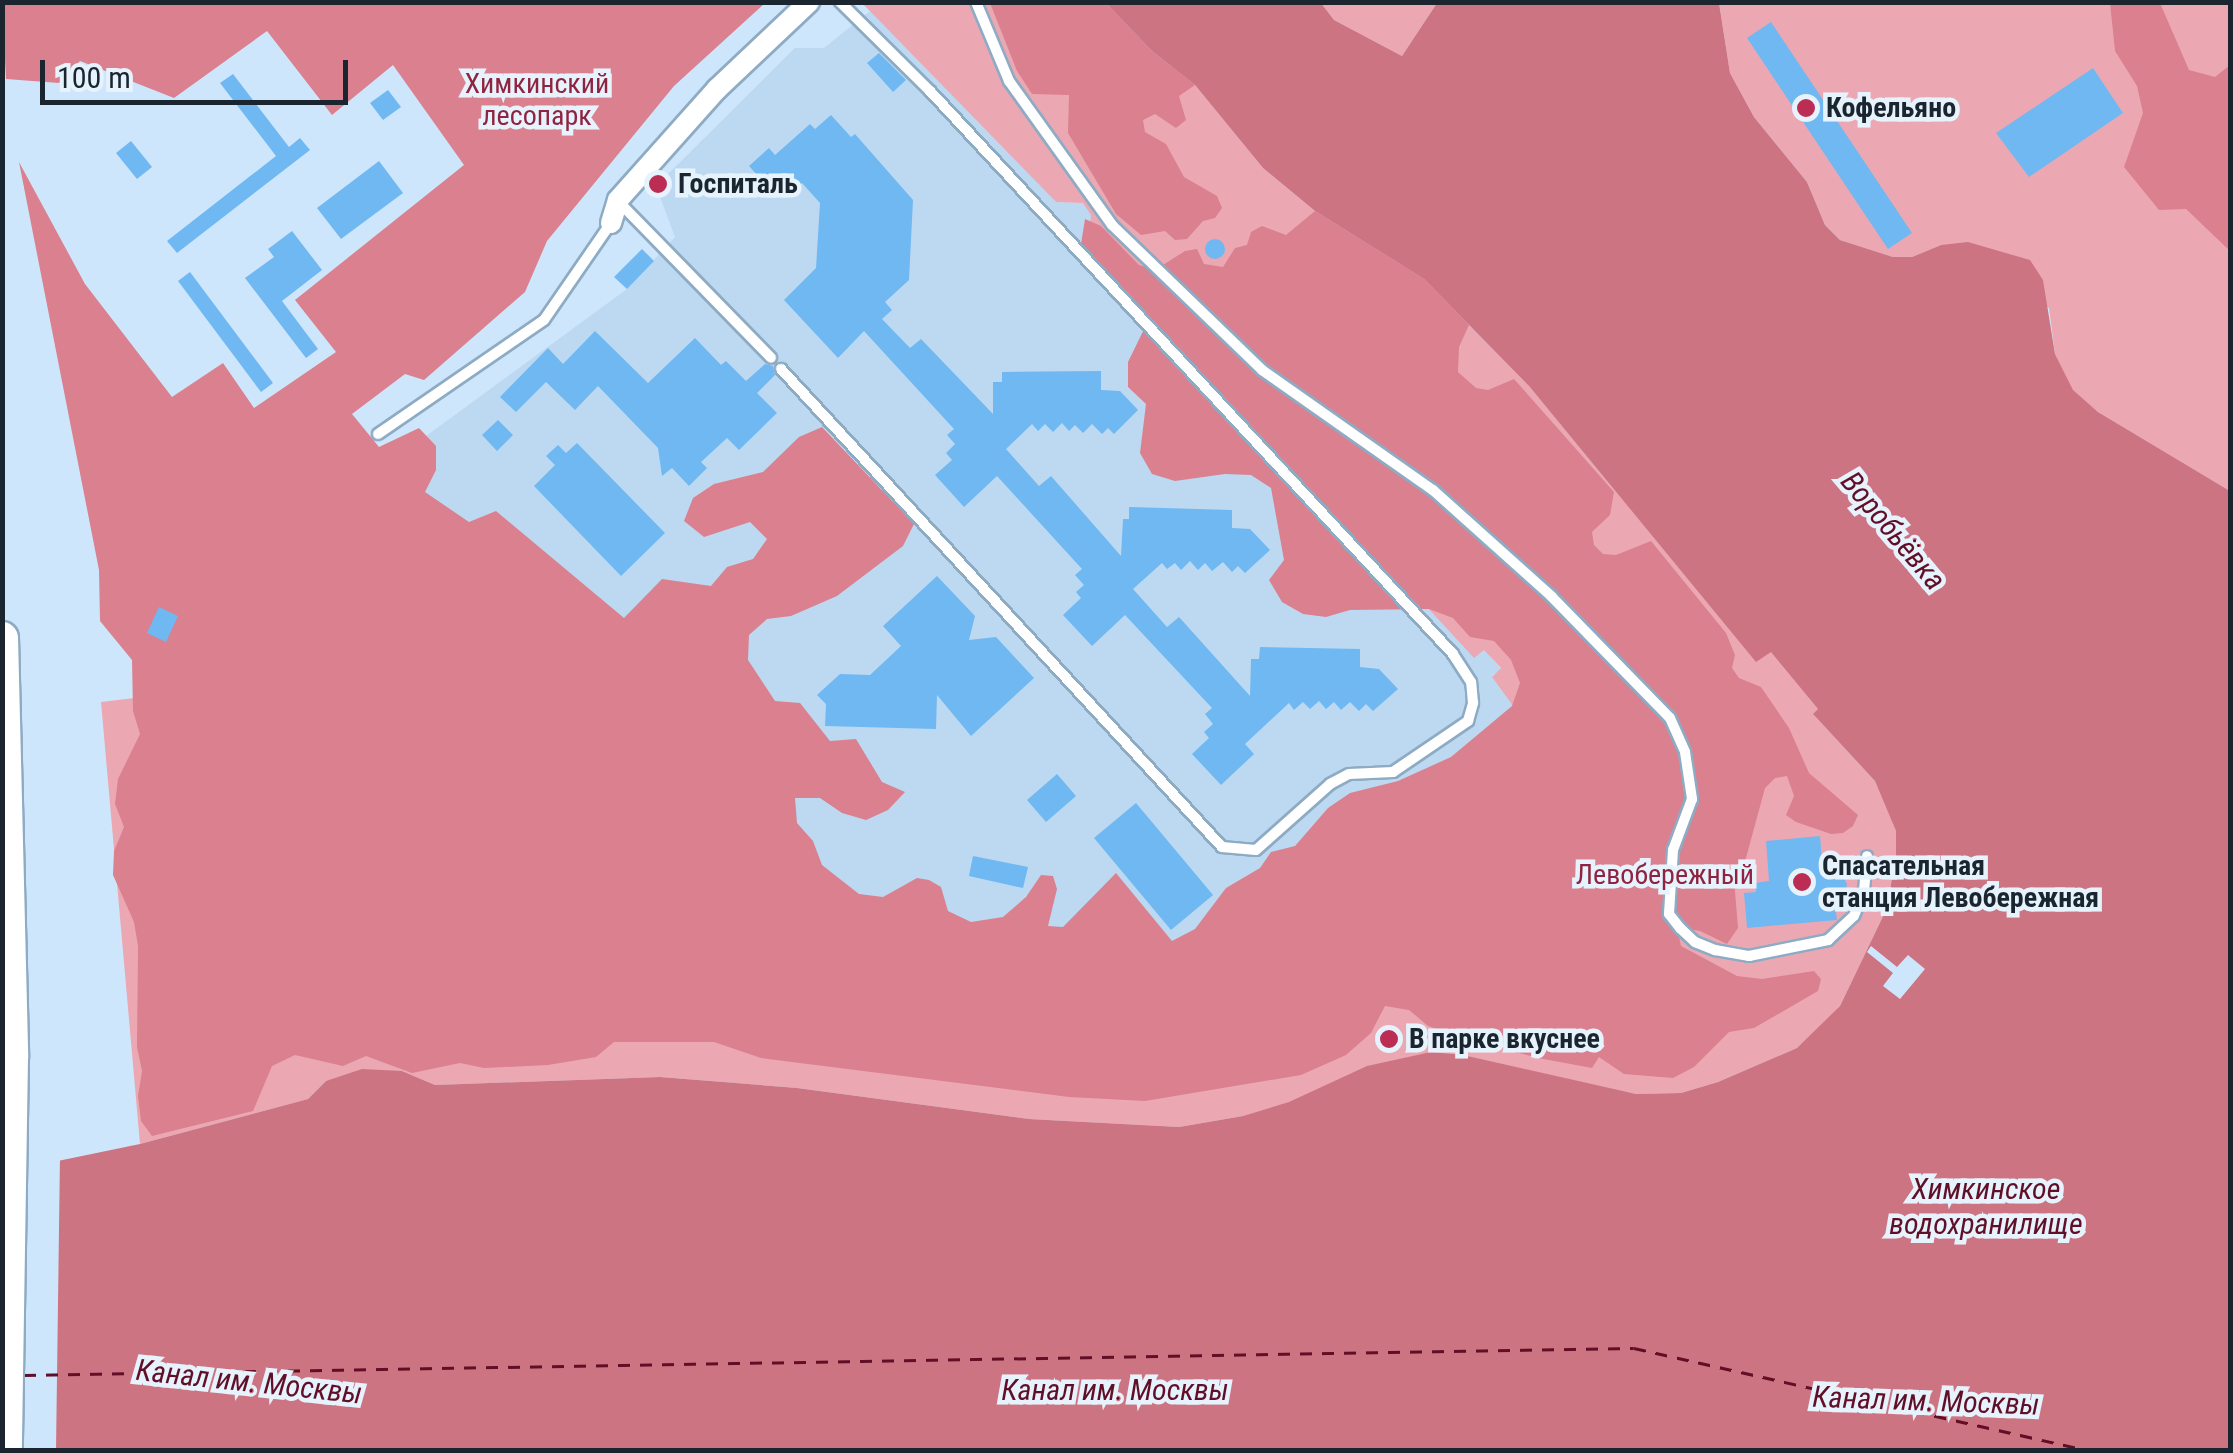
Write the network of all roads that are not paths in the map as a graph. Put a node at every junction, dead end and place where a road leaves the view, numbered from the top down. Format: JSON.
{"nodes":[{"id":1,"x":809,"y":2,"type":"edge"},
{"id":2,"x":840,"y":2,"type":"edge"},
{"id":3,"x":976,"y":2,"type":"edge"},
{"id":4,"x":618,"y":200,"type":"junction"},
{"id":5,"x":611,"y":223,"type":"joint"},
{"id":6,"x":771,"y":358,"type":"dead end"},
{"id":7,"x":781,"y":369,"type":"dead end"},
{"id":8,"x":378,"y":434,"type":"dead end"},
{"id":9,"x":2,"y":638,"type":"edge"},
{"id":10,"x":1868,"y":856,"type":"dead end"},
{"id":11,"x":6,"y":1450,"type":"edge"}],
"edges":[{"from":1,"to":4,"type":"street"},
{"from":2,"to":7,"type":"lane"},
{"from":3,"to":10,"type":"lane"},
{"from":4,"to":5,"type":"street"},
{"from":4,"to":6,"type":"lane"},
{"from":5,"to":8,"type":"lane"},
{"from":9,"to":11,"type":"highway"}]}
